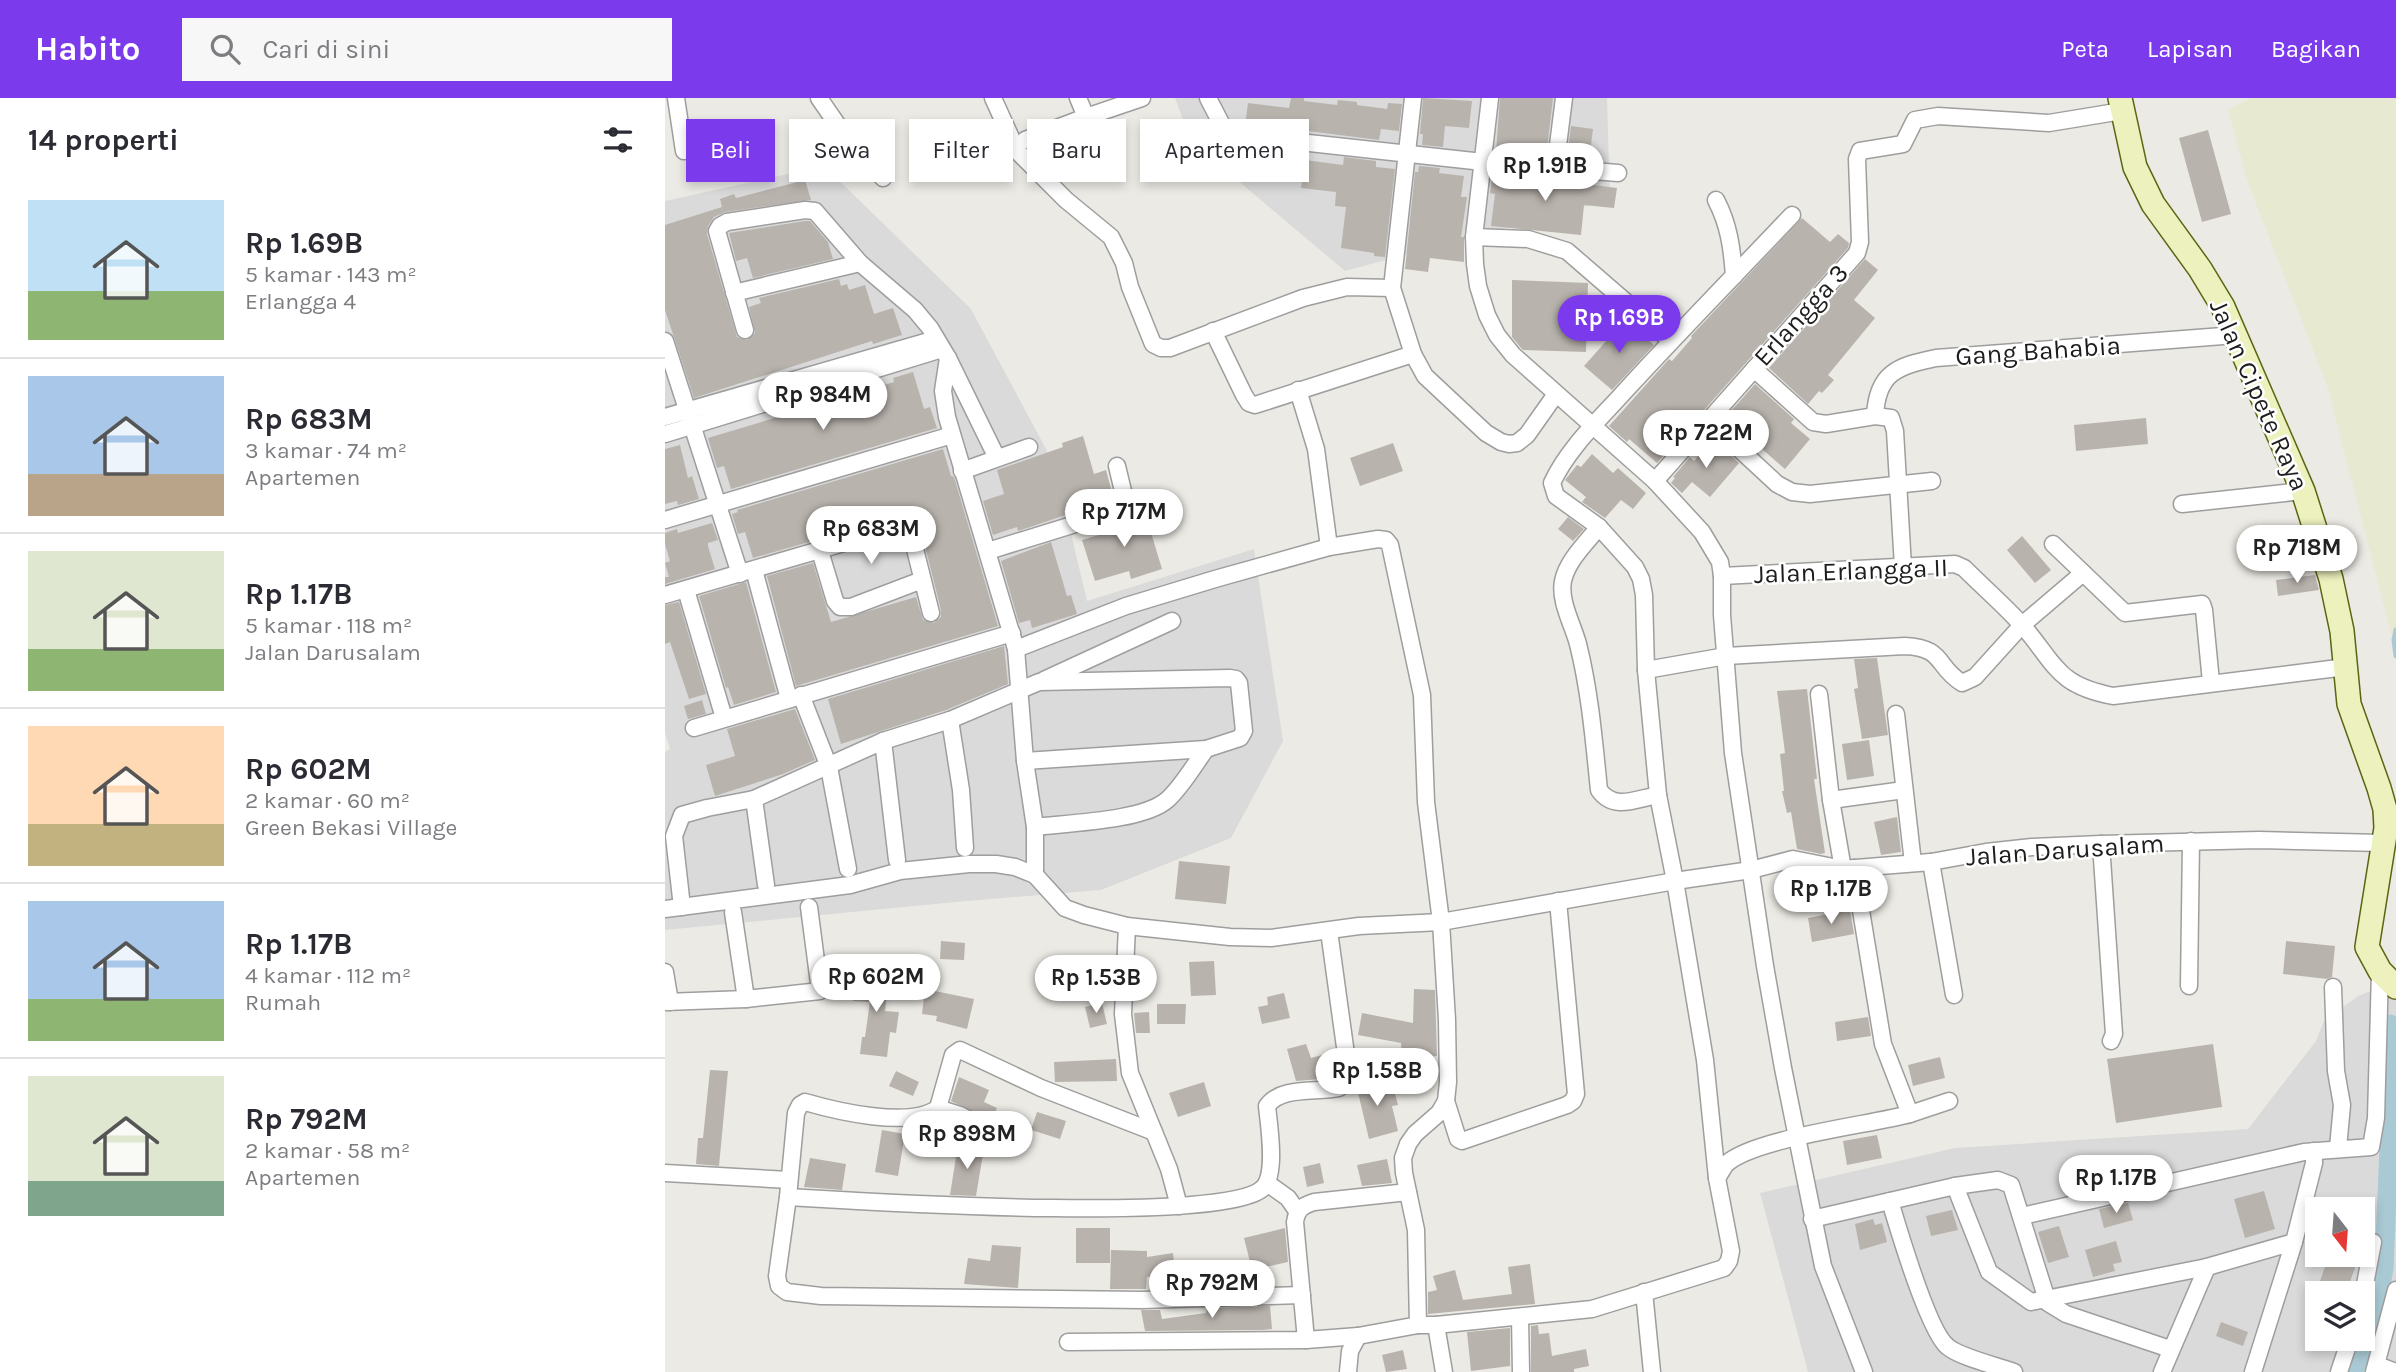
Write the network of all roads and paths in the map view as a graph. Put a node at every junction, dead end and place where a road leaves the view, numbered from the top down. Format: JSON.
{"nodes":[{"id":1,"x":676,"y":98,"type":"edge"},
{"id":2,"x":819,"y":98,"type":"edge"},
{"id":3,"x":993,"y":98,"type":"edge"},
{"id":4,"x":1078,"y":98,"type":"edge"},
{"id":5,"x":1142,"y":98,"type":"edge"},
{"id":6,"x":1208,"y":98,"type":"edge"},
{"id":7,"x":1413,"y":98,"type":"edge"},
{"id":8,"x":1489,"y":98,"type":"edge"},
{"id":9,"x":1564,"y":98,"type":"edge"},
{"id":10,"x":1937,"y":98,"type":"edge"},
{"id":11,"x":2121,"y":104,"type":"edge"},
{"id":12,"x":1938,"y":116,"type":"junction"},
{"id":13,"x":1086,"y":117,"type":"junction"},
{"id":14,"x":833,"y":119,"type":"edge"},
{"id":15,"x":1025,"y":140,"type":"dead end"},
{"id":16,"x":684,"y":150,"type":"dead end"},
{"id":17,"x":1407,"y":153,"type":"junction"},
{"id":18,"x":1483,"y":162,"type":"junction"},
{"id":19,"x":1555,"y":169,"type":"junction"},
{"id":20,"x":1618,"y":173,"type":"dead end"},
{"id":21,"x":1716,"y":200,"type":"dead end"},
{"id":22,"x":1792,"y":215,"type":"dead end"},
{"id":23,"x":1474,"y":237,"type":"junction"},
{"id":24,"x":860,"y":263,"type":"junction"},
{"id":25,"x":1734,"y":276,"type":"junction"},
{"id":26,"x":1392,"y":288,"type":"junction"},
{"id":27,"x":734,"y":293,"type":"junction"},
{"id":28,"x":745,"y":330,"type":"dead end"},
{"id":29,"x":1213,"y":331,"type":"junction"},
{"id":30,"x":2236,"y":335,"type":"junction"},
{"id":31,"x":665,"y":341,"type":"edge"},
{"id":32,"x":1671,"y":341,"type":"junction"},
{"id":33,"x":942,"y":349,"type":"junction"},
{"id":34,"x":1413,"y":354,"type":"junction"},
{"id":35,"x":1753,"y":369,"type":"junction"},
{"id":36,"x":1298,"y":390,"type":"junction"},
{"id":37,"x":1556,"y":394,"type":"junction"},
{"id":38,"x":1875,"y":416,"type":"junction"},
{"id":39,"x":665,"y":417,"type":"edge"},
{"id":40,"x":691,"y":418,"type":"junction"},
{"id":41,"x":1708,"y":420,"type":"junction"},
{"id":42,"x":1593,"y":426,"type":"junction"},
{"id":43,"x":665,"y":434,"type":"edge"},
{"id":44,"x":952,"y":435,"type":"junction"},
{"id":45,"x":1029,"y":447,"type":"dead end"},
{"id":46,"x":997,"y":458,"type":"junction"},
{"id":47,"x":1117,"y":466,"type":"dead end"},
{"id":48,"x":962,"y":471,"type":"junction"},
{"id":49,"x":1654,"y":481,"type":"junction"},
{"id":50,"x":1932,"y":481,"type":"dead end"},
{"id":51,"x":1897,"y":483,"type":"junction"},
{"id":52,"x":2303,"y":491,"type":"junction"},
{"id":53,"x":2182,"y":504,"type":"dead end"},
{"id":54,"x":716,"y":505,"type":"junction"},
{"id":55,"x":665,"y":520,"type":"edge"},
{"id":56,"x":1599,"y":527,"type":"junction"},
{"id":57,"x":2053,"y":544,"type":"dead end"},
{"id":58,"x":1329,"y":547,"type":"junction"},
{"id":59,"x":820,"y":551,"type":"junction"},
{"id":60,"x":988,"y":551,"type":"junction"},
{"id":61,"x":1903,"y":567,"type":"junction"},
{"id":62,"x":747,"y":572,"type":"junction"},
{"id":63,"x":2083,"y":573,"type":"junction"},
{"id":64,"x":1722,"y":576,"type":"junction"},
{"id":65,"x":922,"y":580,"type":"junction"},
{"id":66,"x":686,"y":590,"type":"junction"},
{"id":67,"x":665,"y":596,"type":"edge"},
{"id":68,"x":931,"y":613,"type":"dead end"},
{"id":69,"x":1172,"y":621,"type":"dead end"},
{"id":70,"x":2022,"y":625,"type":"junction"},
{"id":71,"x":1014,"y":641,"type":"junction"},
{"id":72,"x":1726,"y":656,"type":"junction"},
{"id":73,"x":2346,"y":667,"type":"junction"},
{"id":74,"x":1646,"y":670,"type":"junction"},
{"id":75,"x":1039,"y":682,"type":"junction"},
{"id":76,"x":2211,"y":682,"type":"junction"},
{"id":77,"x":1020,"y":690,"type":"junction"},
{"id":78,"x":1819,"y":694,"type":"dead end"},
{"id":79,"x":795,"y":697,"type":"junction"},
{"id":80,"x":1896,"y":714,"type":"dead end"},
{"id":81,"x":724,"y":718,"type":"junction"},
{"id":82,"x":950,"y":720,"type":"junction"},
{"id":83,"x":694,"y":727,"type":"dead end"},
{"id":84,"x":883,"y":741,"type":"junction"},
{"id":85,"x":1206,"y":749,"type":"junction"},
{"id":86,"x":1025,"y":761,"type":"junction"},
{"id":87,"x":829,"y":767,"type":"junction"},
{"id":88,"x":1904,"y":790,"type":"junction"},
{"id":89,"x":1658,"y":795,"type":"junction"},
{"id":90,"x":754,"y":799,"type":"junction"},
{"id":91,"x":1831,"y":800,"type":"junction"},
{"id":92,"x":1035,"y":827,"type":"junction"},
{"id":93,"x":2191,"y":841,"type":"junction"},
{"id":94,"x":2382,"y":843,"type":"junction"},
{"id":95,"x":2101,"y":844,"type":"junction"},
{"id":96,"x":965,"y":848,"type":"dead end"},
{"id":97,"x":897,"y":860,"type":"dead end"},
{"id":98,"x":1931,"y":862,"type":"junction"},
{"id":99,"x":1913,"y":863,"type":"junction"},
{"id":100,"x":848,"y":869,"type":"dead end"},
{"id":101,"x":1848,"y":869,"type":"junction"},
{"id":102,"x":1751,"y":870,"type":"junction"},
{"id":103,"x":1035,"y":875,"type":"junction"},
{"id":104,"x":1675,"y":881,"type":"junction"},
{"id":105,"x":766,"y":885,"type":"dead end"},
{"id":106,"x":1559,"y":901,"type":"junction"},
{"id":107,"x":682,"y":907,"type":"junction"},
{"id":108,"x":809,"y":907,"type":"dead end"},
{"id":109,"x":665,"y":909,"type":"edge"},
{"id":110,"x":733,"y":912,"type":"dead end"},
{"id":111,"x":1441,"y":922,"type":"junction"},
{"id":112,"x":1127,"y":926,"type":"junction"},
{"id":113,"x":1329,"y":931,"type":"junction"},
{"id":114,"x":665,"y":972,"type":"edge"},
{"id":115,"x":2388,"y":979,"type":"edge"},
{"id":116,"x":2189,"y":985,"type":"dead end"},
{"id":117,"x":2333,"y":987,"type":"dead end"},
{"id":118,"x":1955,"y":995,"type":"dead end"},
{"id":119,"x":746,"y":999,"type":"junction"},
{"id":120,"x":667,"y":1002,"type":"edge"},
{"id":121,"x":2111,"y":1041,"type":"dead end"},
{"id":122,"x":1446,"y":1101,"type":"junction"},
{"id":123,"x":1949,"y":1101,"type":"dead end"},
{"id":124,"x":938,"y":1108,"type":"junction"},
{"id":125,"x":1910,"y":1114,"type":"junction"},
{"id":126,"x":990,"y":1131,"type":"dead end"},
{"id":127,"x":1154,"y":1132,"type":"junction"},
{"id":128,"x":1796,"y":1138,"type":"junction"},
{"id":129,"x":2338,"y":1148,"type":"junction"},
{"id":130,"x":2314,"y":1151,"type":"junction"},
{"id":131,"x":665,"y":1173,"type":"edge"},
{"id":132,"x":1717,"y":1178,"type":"junction"},
{"id":133,"x":789,"y":1180,"type":"junction"},
{"id":134,"x":1267,"y":1183,"type":"junction"},
{"id":135,"x":1955,"y":1186,"type":"junction"},
{"id":136,"x":1408,"y":1192,"type":"junction"},
{"id":137,"x":788,"y":1197,"type":"junction"},
{"id":138,"x":1890,"y":1201,"type":"junction"},
{"id":139,"x":1179,"y":1206,"type":"junction"},
{"id":140,"x":1297,"y":1211,"type":"junction"},
{"id":141,"x":2022,"y":1216,"type":"junction"},
{"id":142,"x":1812,"y":1219,"type":"junction"},
{"id":143,"x":2294,"y":1242,"type":"junction"},
{"id":144,"x":2207,"y":1267,"type":"junction"},
{"id":145,"x":2396,"y":1290,"type":"edge"},
{"id":146,"x":1643,"y":1292,"type":"junction"},
{"id":147,"x":1301,"y":1295,"type":"junction"},
{"id":148,"x":2046,"y":1300,"type":"junction"},
{"id":149,"x":1520,"y":1317,"type":"junction"},
{"id":150,"x":1418,"y":1325,"type":"junction"},
{"id":151,"x":1436,"y":1325,"type":"junction"},
{"id":152,"x":1359,"y":1336,"type":"junction"},
{"id":153,"x":1306,"y":1339,"type":"junction"},
{"id":154,"x":1068,"y":1342,"type":"dead end"},
{"id":155,"x":2170,"y":1349,"type":"junction"},
{"id":156,"x":2346,"y":1351,"type":"edge"},
{"id":157,"x":2376,"y":1368,"type":"edge"},
{"id":158,"x":1348,"y":1372,"type":"edge"},
{"id":159,"x":1444,"y":1372,"type":"edge"},
{"id":160,"x":1521,"y":1372,"type":"edge"},
{"id":161,"x":1652,"y":1372,"type":"edge"},
{"id":162,"x":1864,"y":1372,"type":"edge"},
{"id":163,"x":2014,"y":1372,"type":"edge"},
{"id":164,"x":2162,"y":1372,"type":"edge"},
{"id":165,"x":2253,"y":1372,"type":"edge"},
{"id":166,"x":2339,"y":1372,"type":"edge"},
{"id":167,"x":2396,"y":1372,"type":"edge"}],
"edges":[{"from":1,"to":16,"type":"street"},
{"from":2,"to":14,"type":"street"},
{"from":3,"to":29,"type":"street"},
{"from":4,"to":13,"type":"street"},
{"from":5,"to":13,"type":"street"},
{"from":6,"to":17,"type":"street"},
{"from":7,"to":17,"type":"street"},
{"from":8,"to":18,"type":"street"},
{"from":9,"to":19,"type":"street"},
{"from":10,"to":12,"type":"street"},
{"from":11,"to":12,"type":"street"},
{"from":11,"to":30,"type":"main road","name":"Jalan Cipete Raya"},
{"from":12,"to":35,"type":"street","name":"Erlangga 3"},
{"from":13,"to":15,"type":"street"},
{"from":17,"to":18,"type":"street"},
{"from":17,"to":26,"type":"street"},
{"from":18,"to":19,"type":"street"},
{"from":18,"to":23,"type":"street"},
{"from":19,"to":20,"type":"street"},
{"from":21,"to":25,"type":"street"},
{"from":22,"to":25,"type":"street"},
{"from":23,"to":32,"type":"street"},
{"from":23,"to":37,"type":"street"},
{"from":24,"to":27,"type":"street"},
{"from":24,"to":27,"type":"street"},
{"from":24,"to":33,"type":"street"},
{"from":25,"to":32,"type":"street"},
{"from":26,"to":29,"type":"street"},
{"from":26,"to":34,"type":"street"},
{"from":27,"to":28,"type":"street"},
{"from":29,"to":36,"type":"street"},
{"from":30,"to":38,"type":"street","name":"Gang Bahabia"},
{"from":30,"to":52,"type":"main road","name":"Jalan Cipete Raya"},
{"from":31,"to":40,"type":"street"},
{"from":32,"to":42,"type":"street"},
{"from":33,"to":40,"type":"street"},
{"from":33,"to":44,"type":"street"},
{"from":33,"to":46,"type":"street"},
{"from":34,"to":36,"type":"street"},
{"from":34,"to":37,"type":"street"},
{"from":35,"to":38,"type":"street"},
{"from":35,"to":41,"type":"street","name":"Erlangga 3"},
{"from":36,"to":58,"type":"street"},
{"from":37,"to":42,"type":"street"},
{"from":38,"to":51,"type":"street"},
{"from":39,"to":40,"type":"street"},
{"from":40,"to":43,"type":"street"},
{"from":40,"to":54,"type":"street"},
{"from":41,"to":49,"type":"street","name":"Erlangga 3"},
{"from":41,"to":51,"type":"street"},
{"from":42,"to":49,"type":"street"},
{"from":42,"to":56,"type":"street"},
{"from":44,"to":48,"type":"street"},
{"from":44,"to":54,"type":"street"},
{"from":45,"to":46,"type":"street"},
{"from":46,"to":48,"type":"street"},
{"from":47,"to":60,"type":"street"},
{"from":48,"to":60,"type":"street"},
{"from":49,"to":64,"type":"street"},
{"from":50,"to":51,"type":"street"},
{"from":51,"to":61,"type":"street"},
{"from":52,"to":53,"type":"street"},
{"from":52,"to":73,"type":"main road","name":"Jalan Cipete Raya"},
{"from":54,"to":55,"type":"street"},
{"from":54,"to":62,"type":"street"},
{"from":56,"to":74,"type":"street"},
{"from":56,"to":89,"type":"street"},
{"from":57,"to":63,"type":"street"},
{"from":58,"to":71,"type":"street"},
{"from":58,"to":111,"type":"street"},
{"from":59,"to":62,"type":"street"},
{"from":59,"to":65,"type":"street"},
{"from":59,"to":65,"type":"street"},
{"from":60,"to":71,"type":"street"},
{"from":61,"to":64,"type":"street","name":"Jalan Erlangga II"},
{"from":61,"to":70,"type":"street","name":"Jalan Erlangga II"},
{"from":62,"to":66,"type":"street"},
{"from":62,"to":79,"type":"street"},
{"from":63,"to":70,"type":"street"},
{"from":63,"to":76,"type":"street"},
{"from":64,"to":72,"type":"street"},
{"from":65,"to":68,"type":"street"},
{"from":66,"to":67,"type":"street"},
{"from":66,"to":81,"type":"street"},
{"from":69,"to":75,"type":"street"},
{"from":70,"to":72,"type":"street"},
{"from":70,"to":76,"type":"street","name":"Jalan Erlangga II"},
{"from":71,"to":77,"type":"street"},
{"from":71,"to":79,"type":"street"},
{"from":72,"to":74,"type":"street"},
{"from":72,"to":102,"type":"street"},
{"from":73,"to":76,"type":"street","name":"Jalan Erlangga II"},
{"from":73,"to":94,"type":"main road","name":"Jalan Cipete Raya"},
{"from":74,"to":89,"type":"street"},
{"from":75,"to":77,"type":"street"},
{"from":75,"to":85,"type":"street"},
{"from":77,"to":82,"type":"street"},
{"from":77,"to":86,"type":"street"},
{"from":78,"to":91,"type":"street"},
{"from":79,"to":81,"type":"street"},
{"from":79,"to":87,"type":"street"},
{"from":80,"to":88,"type":"street"},
{"from":81,"to":83,"type":"street"},
{"from":82,"to":84,"type":"street"},
{"from":82,"to":96,"type":"street"},
{"from":84,"to":87,"type":"street"},
{"from":84,"to":97,"type":"street"},
{"from":85,"to":86,"type":"street"},
{"from":85,"to":92,"type":"street"},
{"from":86,"to":92,"type":"street"},
{"from":87,"to":90,"type":"street"},
{"from":87,"to":100,"type":"street"},
{"from":88,"to":91,"type":"street"},
{"from":88,"to":99,"type":"street"},
{"from":89,"to":104,"type":"street"},
{"from":90,"to":105,"type":"street"},
{"from":90,"to":107,"type":"street"},
{"from":91,"to":101,"type":"street"},
{"from":92,"to":103,"type":"street"},
{"from":93,"to":94,"type":"street","name":"Jalan Darusalam"},
{"from":93,"to":95,"type":"street","name":"Jalan Darusalam"},
{"from":93,"to":116,"type":"street"},
{"from":94,"to":115,"type":"main road","name":"Jalan Cipete Raya"},
{"from":95,"to":98,"type":"street","name":"Jalan Darusalam"},
{"from":95,"to":121,"type":"street"},
{"from":98,"to":99,"type":"street","name":"Jalan Darusalam"},
{"from":98,"to":118,"type":"street"},
{"from":99,"to":101,"type":"street","name":"Jalan Darusalam"},
{"from":101,"to":102,"type":"street","name":"Jalan Darusalam"},
{"from":101,"to":125,"type":"street"},
{"from":102,"to":104,"type":"street","name":"Jalan Darusalam"},
{"from":102,"to":128,"type":"street"},
{"from":103,"to":107,"type":"street"},
{"from":103,"to":112,"type":"street","name":"Jalan Darusalam"},
{"from":104,"to":106,"type":"street","name":"Jalan Darusalam"},
{"from":104,"to":132,"type":"street"},
{"from":106,"to":111,"type":"street","name":"Jalan Darusalam"},
{"from":106,"to":122,"type":"street"},
{"from":107,"to":109,"type":"street"},
{"from":108,"to":119,"type":"street"},
{"from":110,"to":119,"type":"street"},
{"from":111,"to":113,"type":"street","name":"Jalan Darusalam"},
{"from":111,"to":122,"type":"street"},
{"from":112,"to":113,"type":"street","name":"Jalan Darusalam"},
{"from":112,"to":127,"type":"street"},
{"from":113,"to":134,"type":"street"},
{"from":114,"to":120,"type":"street"},
{"from":115,"to":129,"type":"street"},
{"from":117,"to":129,"type":"street"},
{"from":119,"to":120,"type":"street"},
{"from":122,"to":136,"type":"street"},
{"from":123,"to":125,"type":"street"},
{"from":124,"to":126,"type":"street"},
{"from":124,"to":127,"type":"street"},
{"from":124,"to":133,"type":"street"},
{"from":125,"to":128,"type":"street"},
{"from":127,"to":139,"type":"street"},
{"from":128,"to":132,"type":"street"},
{"from":128,"to":142,"type":"street"},
{"from":129,"to":130,"type":"street"},
{"from":130,"to":141,"type":"street"},
{"from":130,"to":143,"type":"street"},
{"from":131,"to":133,"type":"street"},
{"from":132,"to":146,"type":"street"},
{"from":133,"to":137,"type":"street"},
{"from":134,"to":139,"type":"street"},
{"from":134,"to":140,"type":"street"},
{"from":135,"to":138,"type":"street"},
{"from":135,"to":141,"type":"street"},
{"from":135,"to":148,"type":"street"},
{"from":136,"to":140,"type":"street"},
{"from":136,"to":150,"type":"street"},
{"from":137,"to":139,"type":"street"},
{"from":137,"to":147,"type":"street"},
{"from":138,"to":142,"type":"street"},
{"from":138,"to":163,"type":"street"},
{"from":140,"to":147,"type":"street"},
{"from":141,"to":148,"type":"street"},
{"from":142,"to":162,"type":"street"},
{"from":143,"to":144,"type":"street"},
{"from":143,"to":165,"type":"street"},
{"from":144,"to":148,"type":"street"},
{"from":144,"to":155,"type":"street"},
{"from":145,"to":157,"type":"street"},
{"from":146,"to":149,"type":"street"},
{"from":146,"to":161,"type":"street"},
{"from":147,"to":153,"type":"street"},
{"from":148,"to":155,"type":"street"},
{"from":149,"to":151,"type":"street"},
{"from":149,"to":160,"type":"street"},
{"from":150,"to":151,"type":"street"},
{"from":150,"to":152,"type":"street"},
{"from":151,"to":159,"type":"street"},
{"from":152,"to":153,"type":"street"},
{"from":152,"to":158,"type":"street"},
{"from":153,"to":154,"type":"street"},
{"from":155,"to":164,"type":"street"},
{"from":156,"to":166,"type":"street"},
{"from":157,"to":167,"type":"street"}]}
